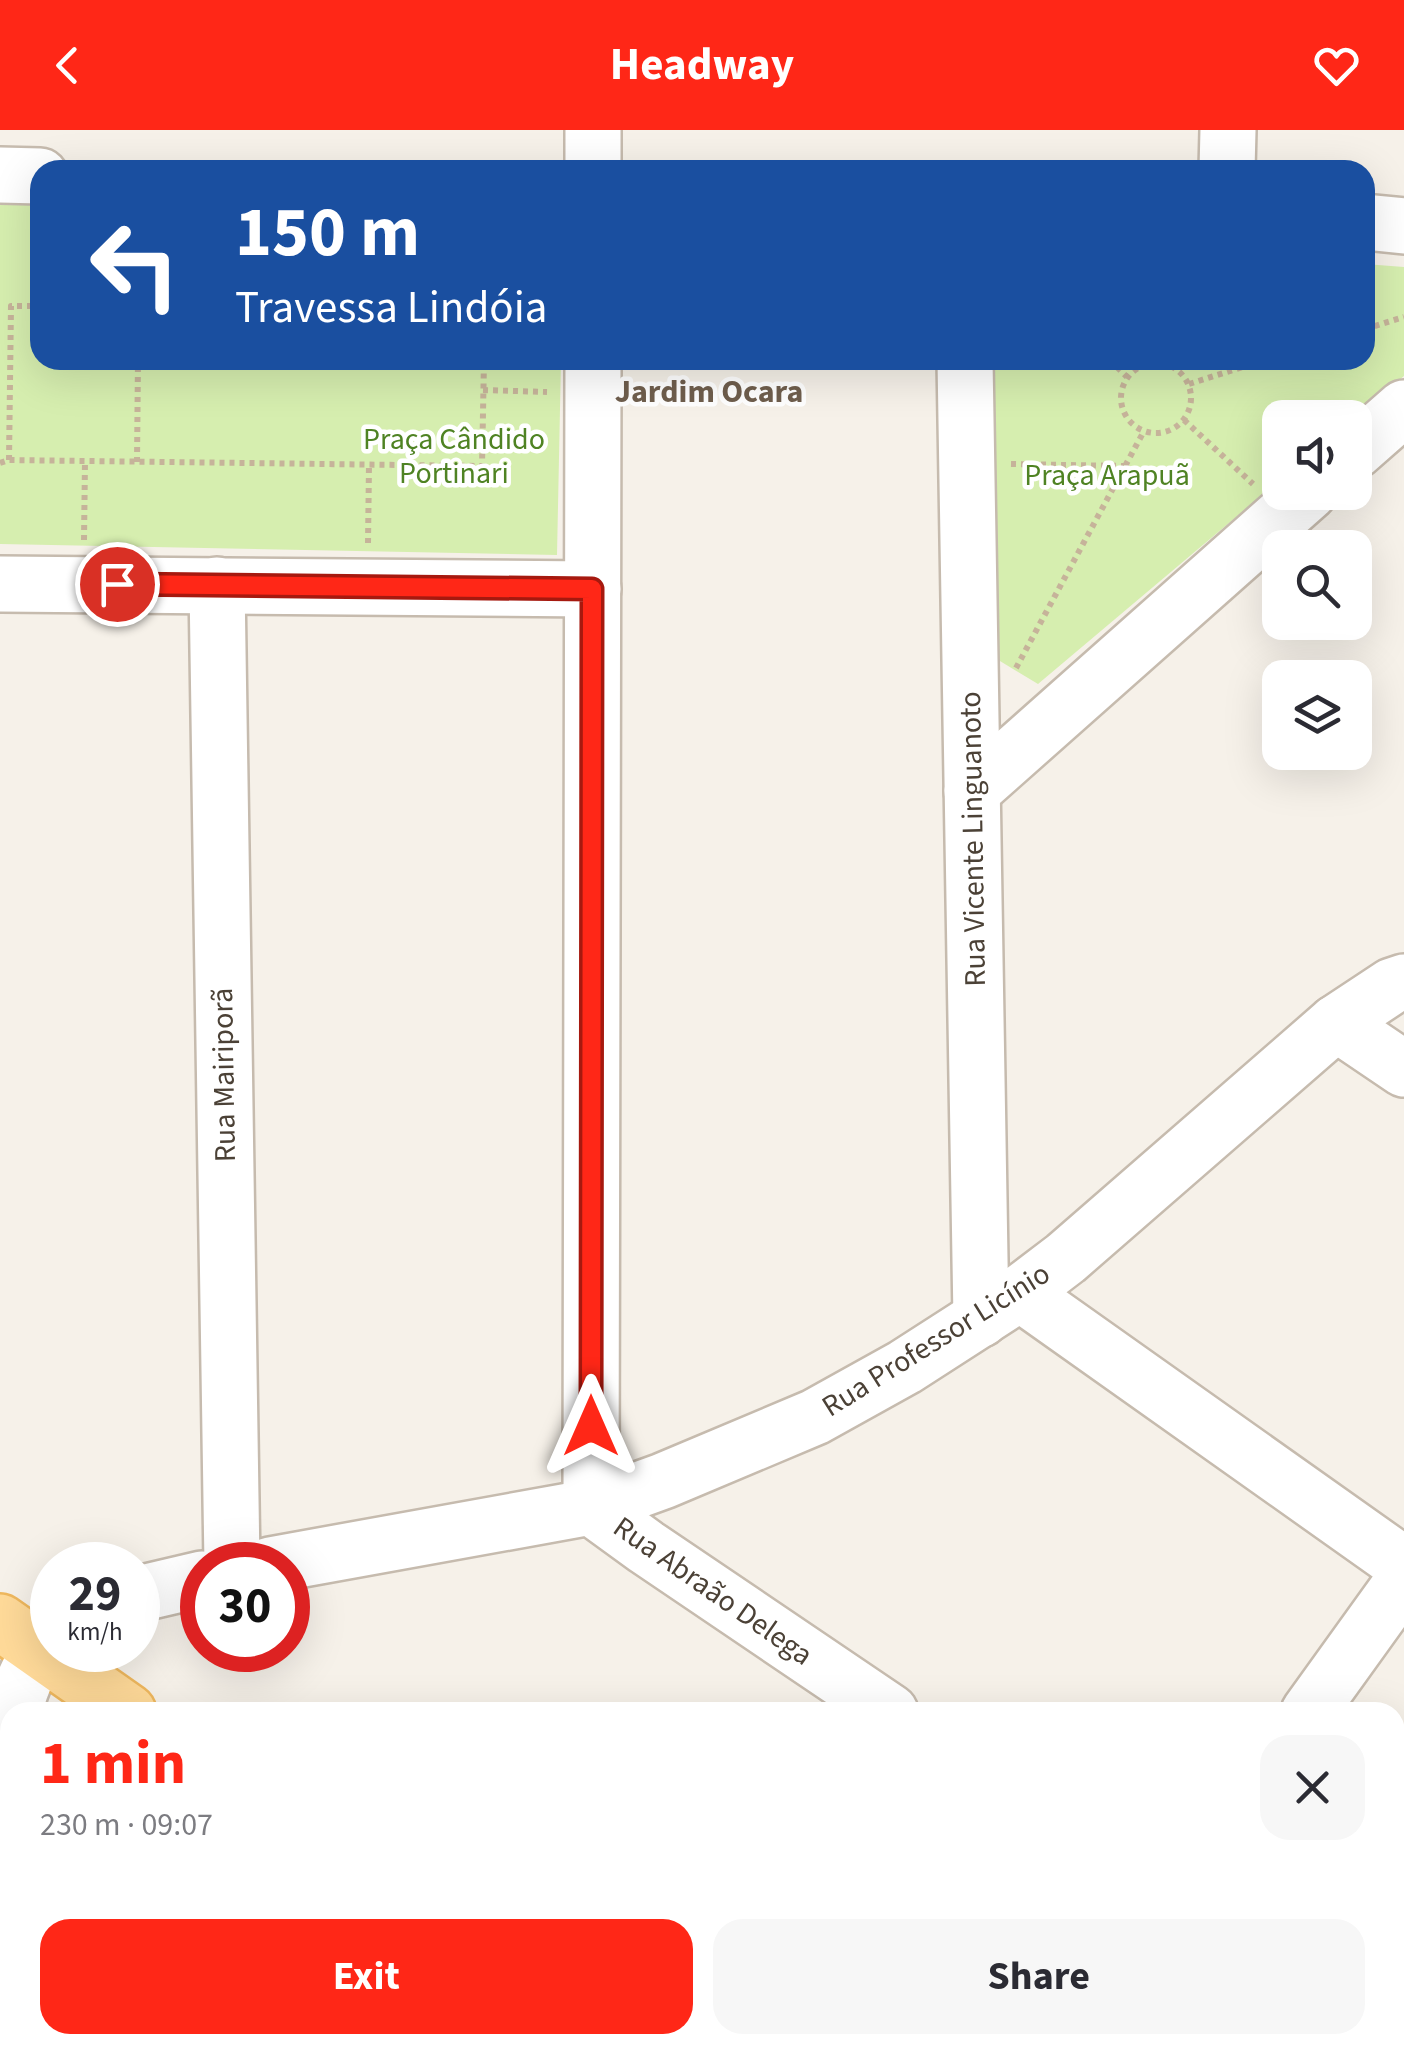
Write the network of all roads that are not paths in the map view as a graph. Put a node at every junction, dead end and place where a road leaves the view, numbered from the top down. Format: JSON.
{"nodes":[{"id":1,"x":593,"y":130,"type":"edge"},
{"id":2,"x":1228,"y":130,"type":"edge"},
{"id":3,"x":593,"y":160,"type":"edge"},
{"id":4,"x":1227,"y":160,"type":"edge"},
{"id":5,"x":0,"y":175,"type":"edge"},
{"id":6,"x":30,"y":176,"type":"edge"},
{"id":7,"x":1375,"y":223,"type":"edge"},
{"id":8,"x":1404,"y":226,"type":"edge"},
{"id":9,"x":965,"y":370,"type":"edge"},
{"id":10,"x":593,"y":377,"type":"edge"},
{"id":11,"x":1404,"y":408,"type":"edge"},
{"id":12,"x":1372,"y":436,"type":"edge"},
{"id":13,"x":1289,"y":510,"type":"edge"},
{"id":14,"x":0,"y":584,"type":"edge"},
{"id":15,"x":217,"y":586,"type":"junction"},
{"id":16,"x":592,"y":589,"type":"junction"},
{"id":17,"x":972,"y":791,"type":"junction"},
{"id":18,"x":1404,"y":982,"type":"edge"},
{"id":19,"x":1336,"y":1023,"type":"junction"},
{"id":20,"x":1404,"y":1069,"type":"edge"},
{"id":21,"x":1000,"y":1306,"type":"junction"},
{"id":22,"x":591,"y":1507,"type":"junction"},
{"id":23,"x":232,"y":1542,"type":"edge"},
{"id":24,"x":310,"y":1558,"type":"edge"},
{"id":25,"x":1404,"y":1564,"type":"edge"},
{"id":26,"x":1404,"y":1580,"type":"edge"},
{"id":27,"x":30,"y":1642,"type":"edge"},
{"id":28,"x":77,"y":1672,"type":"edge"},
{"id":29,"x":17,"y":1702,"type":"edge"},
{"id":30,"x":115,"y":1702,"type":"edge"},
{"id":31,"x":875,"y":1702,"type":"edge"},
{"id":32,"x":1316,"y":1702,"type":"edge"}],
"edges":[{"from":1,"to":3,"type":"street"},
{"from":2,"to":4,"type":"street"},
{"from":5,"to":6,"type":"street"},
{"from":7,"to":8,"type":"street"},
{"from":9,"to":17,"type":"street","name":"Rua Vicente Linguanoto"},
{"from":10,"to":16,"type":"street","name":"Rua Abraão Delega"},
{"from":11,"to":12,"type":"street"},
{"from":13,"to":17,"type":"street"},
{"from":14,"to":15,"type":"street"},
{"from":15,"to":16,"type":"street"},
{"from":15,"to":23,"type":"street","name":"Rua Mairiporã"},
{"from":16,"to":22,"type":"street","name":"Rua Abraão Delega"},
{"from":17,"to":21,"type":"street","name":"Rua Vicente Linguanoto"},
{"from":18,"to":19,"type":"street","name":"Rua Professor Licínio"},
{"from":19,"to":20,"type":"street"},
{"from":19,"to":21,"type":"street","name":"Rua Professor Licínio"},
{"from":21,"to":22,"type":"street","name":"Rua Professor Licínio"},
{"from":21,"to":25,"type":"street"},
{"from":22,"to":24,"type":"street","name":"Rua Professor Licínio"},
{"from":22,"to":31,"type":"street","name":"Rua Abraão Delega"},
{"from":26,"to":32,"type":"street"},
{"from":27,"to":29,"type":"street"},
{"from":28,"to":30,"type":"main road"}]}
